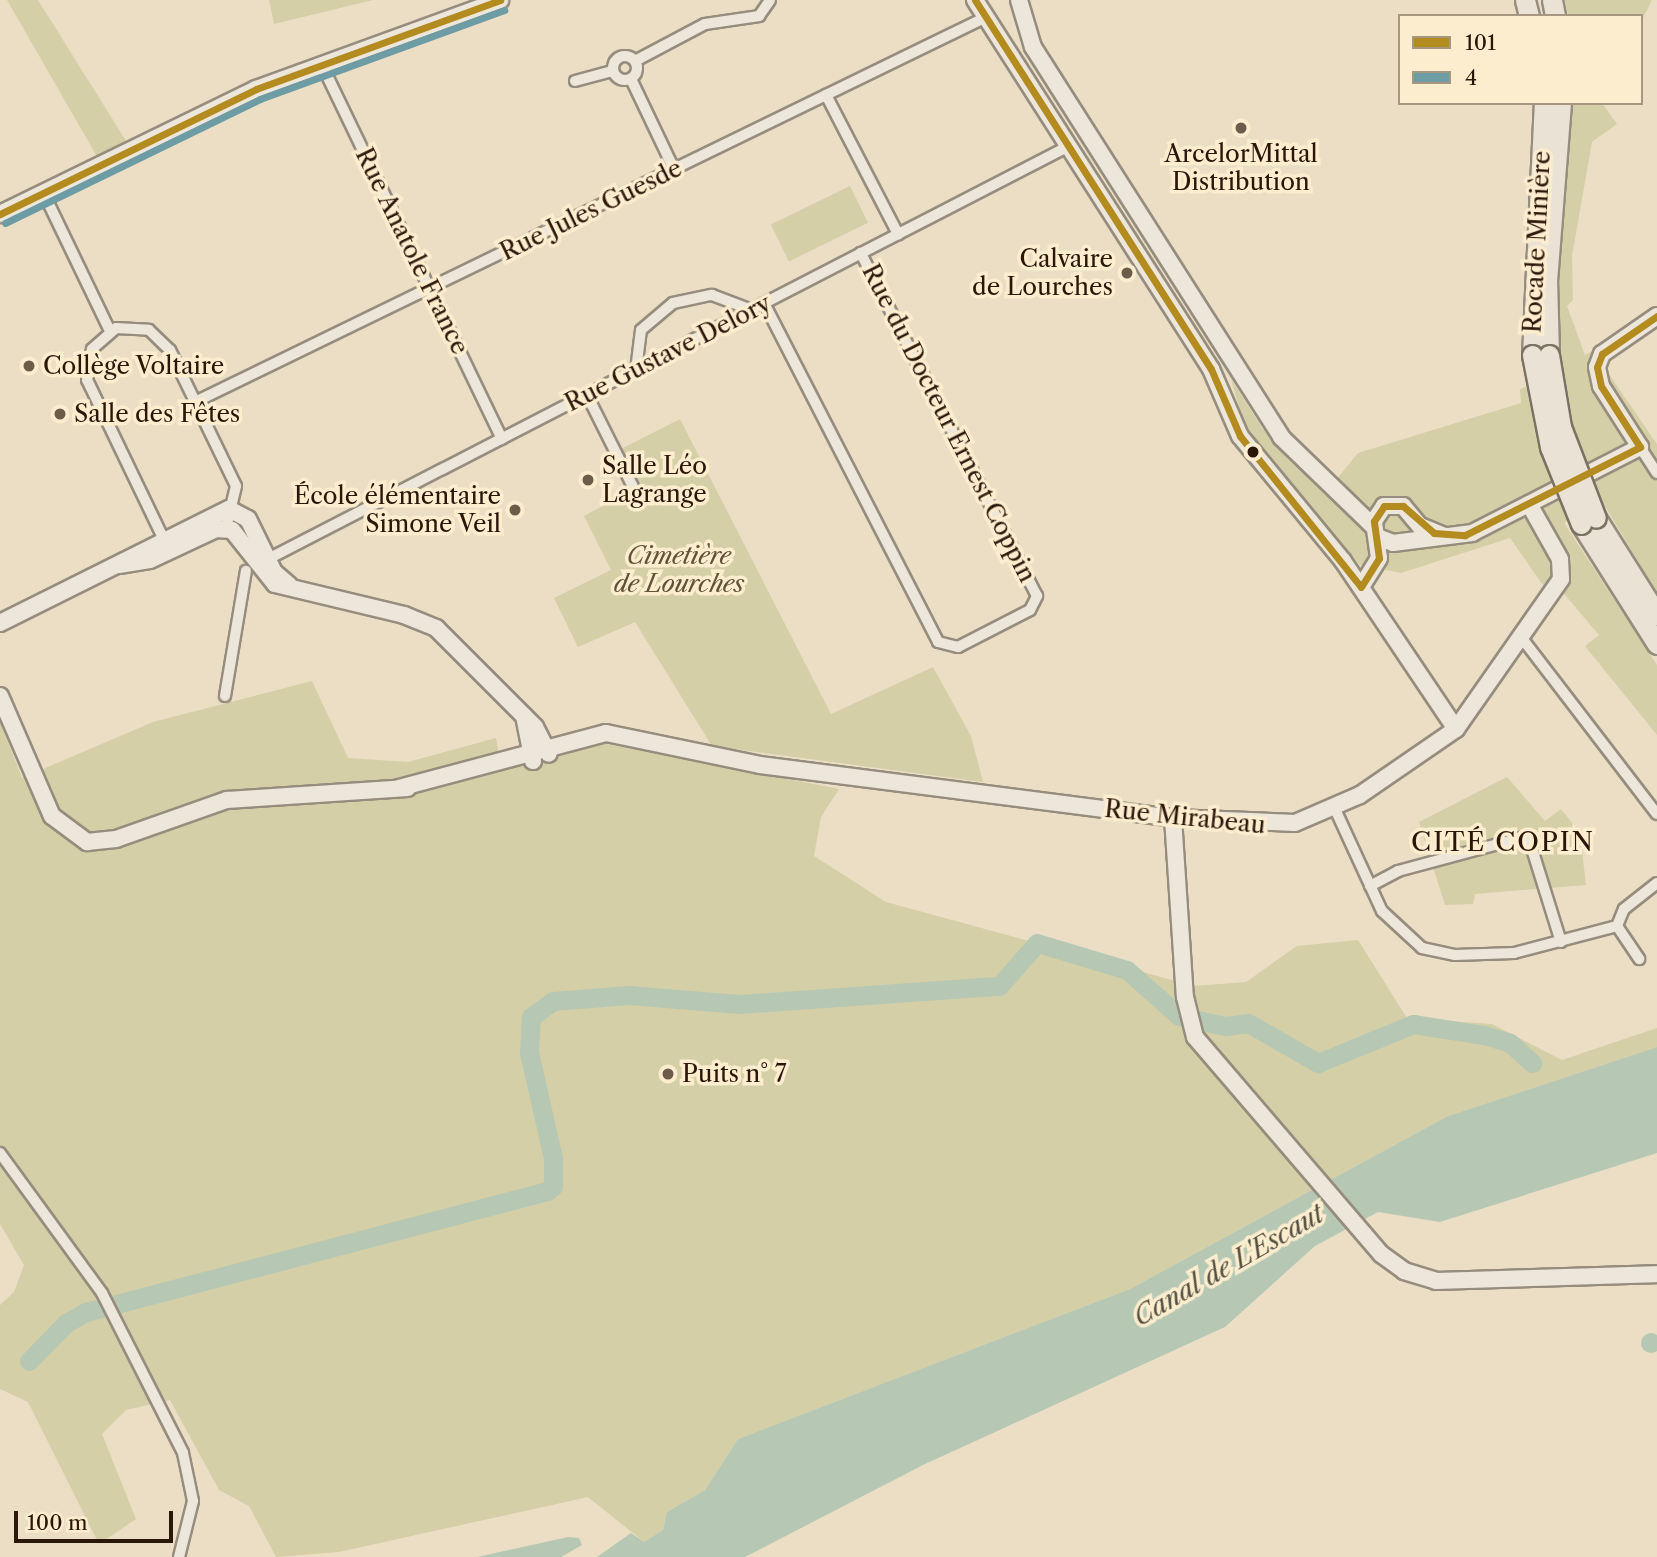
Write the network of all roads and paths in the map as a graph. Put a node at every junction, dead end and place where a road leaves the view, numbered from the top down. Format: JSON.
{"nodes":[{"id":1,"x":499,"y":0,"type":"edge"},
{"id":2,"x":770,"y":0,"type":"edge"},
{"id":3,"x":975,"y":0,"type":"edge"},
{"id":4,"x":1019,"y":0,"type":"edge"},
{"id":5,"x":986,"y":17,"type":"junction"},
{"id":6,"x":635,"y":61,"type":"junction"},
{"id":7,"x":321,"y":63,"type":"junction"},
{"id":8,"x":613,"y":71,"type":"junction"},
{"id":9,"x":631,"y":79,"type":"junction"},
{"id":10,"x":575,"y":80,"type":"dead end"},
{"id":11,"x":827,"y":95,"type":"junction"},
{"id":12,"x":1561,"y":105,"type":"edge"},
{"id":13,"x":1543,"y":110,"type":"edge"},
{"id":14,"x":1067,"y":147,"type":"junction"},
{"id":15,"x":674,"y":169,"type":"junction"},
{"id":16,"x":44,"y":196,"type":"junction"},
{"id":17,"x":0,"y":214,"type":"edge"},
{"id":18,"x":898,"y":234,"type":"junction"},
{"id":19,"x":861,"y":253,"type":"junction"},
{"id":20,"x":430,"y":288,"type":"junction"},
{"id":21,"x":764,"y":303,"type":"junction"},
{"id":22,"x":751,"y":310,"type":"junction"},
{"id":23,"x":1657,"y":316,"type":"edge"},
{"id":24,"x":110,"y":331,"type":"junction"},
{"id":25,"x":1540,"y":355,"type":"junction"},
{"id":26,"x":636,"y":370,"type":"junction"},
{"id":27,"x":587,"y":395,"type":"junction"},
{"id":28,"x":195,"y":402,"type":"junction"},
{"id":29,"x":502,"y":439,"type":"junction"},
{"id":30,"x":1640,"y":447,"type":"junction"},
{"id":31,"x":1657,"y":473,"type":"edge"},
{"id":32,"x":633,"y":487,"type":"dead end"},
{"id":33,"x":1333,"y":491,"type":"junction"},
{"id":34,"x":1529,"y":504,"type":"junction"},
{"id":35,"x":1384,"y":506,"type":"junction"},
{"id":36,"x":234,"y":510,"type":"junction"},
{"id":37,"x":1412,"y":520,"type":"junction"},
{"id":38,"x":1588,"y":521,"type":"junction"},
{"id":39,"x":226,"y":528,"type":"junction"},
{"id":40,"x":1377,"y":532,"type":"junction"},
{"id":41,"x":1458,"y":537,"type":"junction"},
{"id":42,"x":1402,"y":540,"type":"junction"},
{"id":43,"x":166,"y":545,"type":"junction"},
{"id":44,"x":257,"y":566,"type":"junction"},
{"id":45,"x":1361,"y":587,"type":"junction"},
{"id":46,"x":1657,"y":615,"type":"edge"},
{"id":47,"x":0,"y":623,"type":"edge"},
{"id":48,"x":1521,"y":637,"type":"junction"},
{"id":49,"x":1657,"y":644,"type":"edge"},
{"id":50,"x":0,"y":696,"type":"edge"},
{"id":51,"x":225,"y":696,"type":"dead end"},
{"id":52,"x":524,"y":716,"type":"junction"},
{"id":53,"x":1456,"y":729,"type":"junction"},
{"id":54,"x":548,"y":752,"type":"junction"},
{"id":55,"x":531,"y":757,"type":"junction"},
{"id":56,"x":1335,"y":809,"type":"junction"},
{"id":57,"x":1657,"y":814,"type":"edge"},
{"id":58,"x":1173,"y":818,"type":"junction"},
{"id":59,"x":1657,"y":883,"type":"edge"},
{"id":60,"x":1370,"y":886,"type":"junction"},
{"id":61,"x":1617,"y":926,"type":"junction"},
{"id":62,"x":1561,"y":942,"type":"junction"},
{"id":63,"x":1639,"y":959,"type":"dead end"},
{"id":64,"x":0,"y":1153,"type":"edge"},
{"id":65,"x":1657,"y":1274,"type":"edge"},
{"id":66,"x":179,"y":1557,"type":"edge"}],
"edges":[{"from":1,"to":7,"type":"street"},
{"from":2,"to":6,"type":"street"},
{"from":3,"to":5,"type":"street"},
{"from":4,"to":33,"type":"street"},
{"from":5,"to":11,"type":"street","name":"Rue Jules Guesde"},
{"from":5,"to":14,"type":"street"},
{"from":6,"to":8,"type":"street"},
{"from":6,"to":9,"type":"street"},
{"from":7,"to":16,"type":"street"},
{"from":7,"to":20,"type":"street","name":"Rue Anatole France"},
{"from":8,"to":9,"type":"street"},
{"from":8,"to":10,"type":"street"},
{"from":9,"to":15,"type":"street"},
{"from":11,"to":15,"type":"street","name":"Rue Jules Guesde"},
{"from":11,"to":18,"type":"street"},
{"from":12,"to":25,"type":"highway","name":"Rocade Minière"},
{"from":13,"to":25,"type":"highway","name":"Rocade Minière"},
{"from":14,"to":18,"type":"street","name":"Rue Gustave Delory"},
{"from":14,"to":45,"type":"street"},
{"from":15,"to":20,"type":"street","name":"Rue Jules Guesde"},
{"from":16,"to":17,"type":"street"},
{"from":16,"to":24,"type":"street"},
{"from":18,"to":19,"type":"street","name":"Rue Gustave Delory"},
{"from":19,"to":21,"type":"street","name":"Rue Gustave Delory"},
{"from":19,"to":21,"type":"street","name":"Rue du Docteur Ernest Coppin"},
{"from":20,"to":28,"type":"street","name":"Rue Jules Guesde"},
{"from":20,"to":29,"type":"street","name":"Rue Anatole France"},
{"from":21,"to":22,"type":"street","name":"Rue Gustave Delory"},
{"from":22,"to":26,"type":"street","name":"Rue Gustave Delory"},
{"from":22,"to":26,"type":"street"},
{"from":23,"to":30,"type":"street"},
{"from":24,"to":28,"type":"street"},
{"from":24,"to":43,"type":"street"},
{"from":25,"to":38,"type":"highway","name":"Rocade Minière","bridge":true},
{"from":26,"to":27,"type":"street","name":"Rue Gustave Delory"},
{"from":27,"to":29,"type":"street","name":"Rue Gustave Delory"},
{"from":27,"to":32,"type":"street"},
{"from":28,"to":36,"type":"street"},
{"from":29,"to":44,"type":"street","name":"Rue Gustave Delory"},
{"from":30,"to":31,"type":"street"},
{"from":30,"to":34,"type":"street"},
{"from":33,"to":35,"type":"street"},
{"from":33,"to":40,"type":"street"},
{"from":34,"to":41,"type":"street"},
{"from":34,"to":48,"type":"street","name":"Rue Mirabeau"},
{"from":35,"to":37,"type":"street"},
{"from":35,"to":40,"type":"street"},
{"from":36,"to":39,"type":"street"},
{"from":36,"to":43,"type":"street"},
{"from":36,"to":44,"type":"street"},
{"from":37,"to":41,"type":"street"},
{"from":37,"to":42,"type":"street"},
{"from":38,"to":46,"type":"highway","name":"Rocade Minière"},
{"from":38,"to":49,"type":"highway","name":"Rocade Minière"},
{"from":39,"to":43,"type":"street"},
{"from":39,"to":44,"type":"street"},
{"from":40,"to":42,"type":"street"},
{"from":40,"to":45,"type":"street"},
{"from":41,"to":42,"type":"street"},
{"from":42,"to":45,"type":"street"},
{"from":43,"to":47,"type":"street"},
{"from":44,"to":51,"type":"street"},
{"from":44,"to":52,"type":"street"},
{"from":45,"to":53,"type":"street"},
{"from":48,"to":53,"type":"street","name":"Rue Mirabeau"},
{"from":48,"to":57,"type":"street"},
{"from":50,"to":55,"type":"street","name":"Rue Mirabeau"},
{"from":52,"to":54,"type":"street"},
{"from":52,"to":55,"type":"street"},
{"from":53,"to":56,"type":"street","name":"Rue Mirabeau"},
{"from":54,"to":55,"type":"street","name":"Rue Mirabeau"},
{"from":54,"to":58,"type":"street","name":"Rue Mirabeau"},
{"from":56,"to":58,"type":"street","name":"Rue Mirabeau"},
{"from":56,"to":60,"type":"street"},
{"from":58,"to":65,"type":"street"},
{"from":59,"to":61,"type":"street"},
{"from":60,"to":62,"type":"street"},
{"from":60,"to":62,"type":"street"},
{"from":61,"to":62,"type":"street"},
{"from":61,"to":63,"type":"street"},
{"from":64,"to":66,"type":"street"}]}
